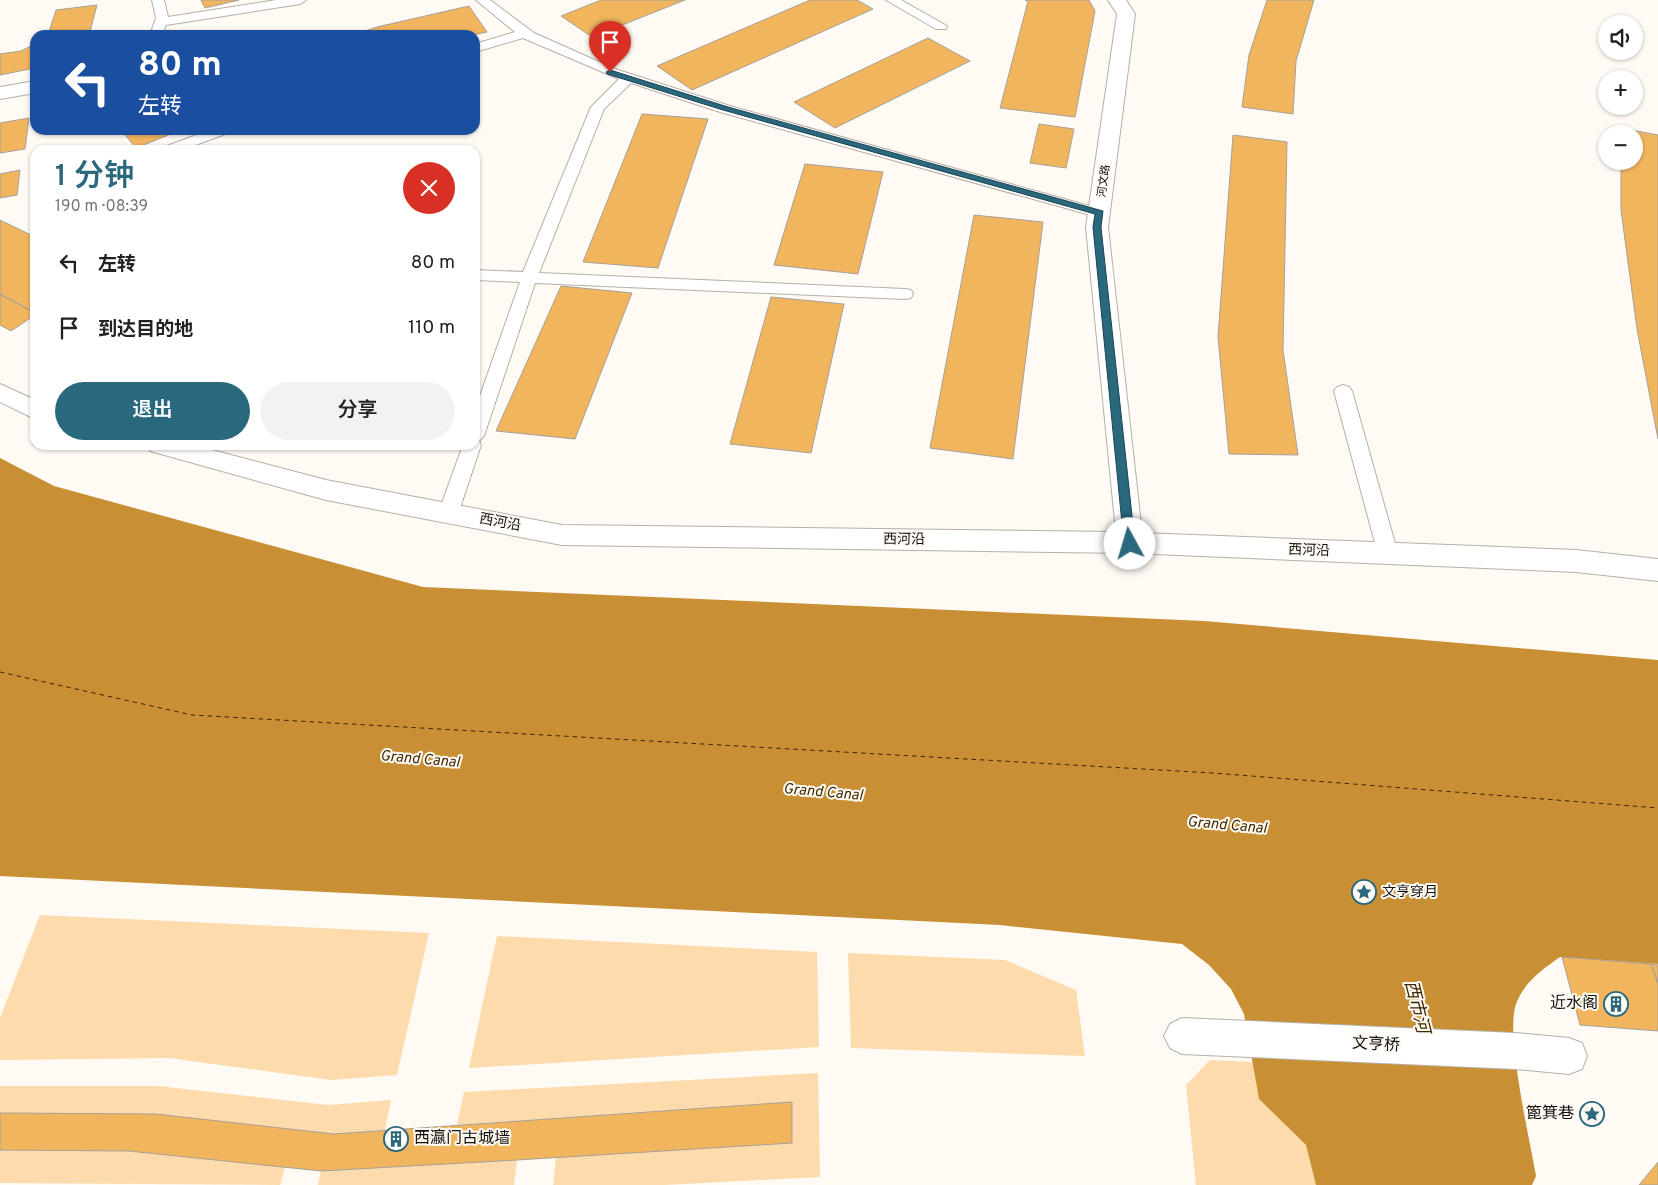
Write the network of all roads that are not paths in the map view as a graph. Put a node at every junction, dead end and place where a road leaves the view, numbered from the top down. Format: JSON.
{"nodes":[{"id":1,"x":158,"y":0,"type":"edge"},
{"id":2,"x":300,"y":0,"type":"edge"},
{"id":3,"x":482,"y":0,"type":"edge"},
{"id":4,"x":892,"y":0,"type":"edge"},
{"id":5,"x":1117,"y":0,"type":"edge"},
{"id":6,"x":160,"y":22,"type":"junction"},
{"id":7,"x":941,"y":26,"type":"dead end"},
{"id":8,"x":158,"y":30,"type":"edge"},
{"id":9,"x":524,"y":33,"type":"junction"},
{"id":10,"x":480,"y":46,"type":"edge"},
{"id":11,"x":628,"y":78,"type":"junction"},
{"id":12,"x":30,"y":88,"type":"edge"},
{"id":13,"x":0,"y":93,"type":"edge"},
{"id":14,"x":210,"y":135,"type":"edge"},
{"id":15,"x":184,"y":145,"type":"edge"},
{"id":16,"x":1100,"y":213,"type":"junction"},
{"id":17,"x":480,"y":274,"type":"edge"},
{"id":18,"x":529,"y":278,"type":"junction"},
{"id":19,"x":905,"y":294,"type":"dead end"},
{"id":20,"x":1343,"y":391,"type":"dead end"},
{"id":21,"x":0,"y":392,"type":"edge"},
{"id":22,"x":30,"y":407,"type":"edge"},
{"id":23,"x":480,"y":421,"type":"edge"},
{"id":24,"x":178,"y":450,"type":"edge"},
{"id":25,"x":470,"y":450,"type":"edge"},
{"id":26,"x":448,"y":514,"type":"junction"},
{"id":27,"x":1130,"y":544,"type":"junction"},
{"id":28,"x":1388,"y":554,"type":"junction"},
{"id":29,"x":1658,"y":570,"type":"edge"},
{"id":30,"x":1182,"y":1036,"type":"dead end"},
{"id":31,"x":1569,"y":1056,"type":"dead end"}],
"edges":[{"from":1,"to":6,"type":"lane"},
{"from":2,"to":6,"type":"lane"},
{"from":3,"to":9,"type":"lane"},
{"from":4,"to":7,"type":"lane"},
{"from":5,"to":16,"type":"street","name":"河文路"},
{"from":6,"to":8,"type":"lane"},
{"from":9,"to":10,"type":"lane"},
{"from":9,"to":11,"type":"lane"},
{"from":11,"to":16,"type":"lane"},
{"from":11,"to":18,"type":"lane"},
{"from":12,"to":13,"type":"street"},
{"from":14,"to":15,"type":"lane"},
{"from":16,"to":27,"type":"street","name":"河文路"},
{"from":17,"to":18,"type":"lane"},
{"from":18,"to":19,"type":"lane"},
{"from":18,"to":23,"type":"lane"},
{"from":20,"to":28,"type":"lane"},
{"from":21,"to":22,"type":"street"},
{"from":24,"to":26,"type":"street","name":"西河沿"},
{"from":25,"to":26,"type":"lane"},
{"from":26,"to":27,"type":"street","name":"西河沿"},
{"from":27,"to":28,"type":"street","name":"西河沿"},
{"from":28,"to":29,"type":"street","name":"西河沿"},
{"from":30,"to":31,"type":"street","name":"文亨桥"}]}
